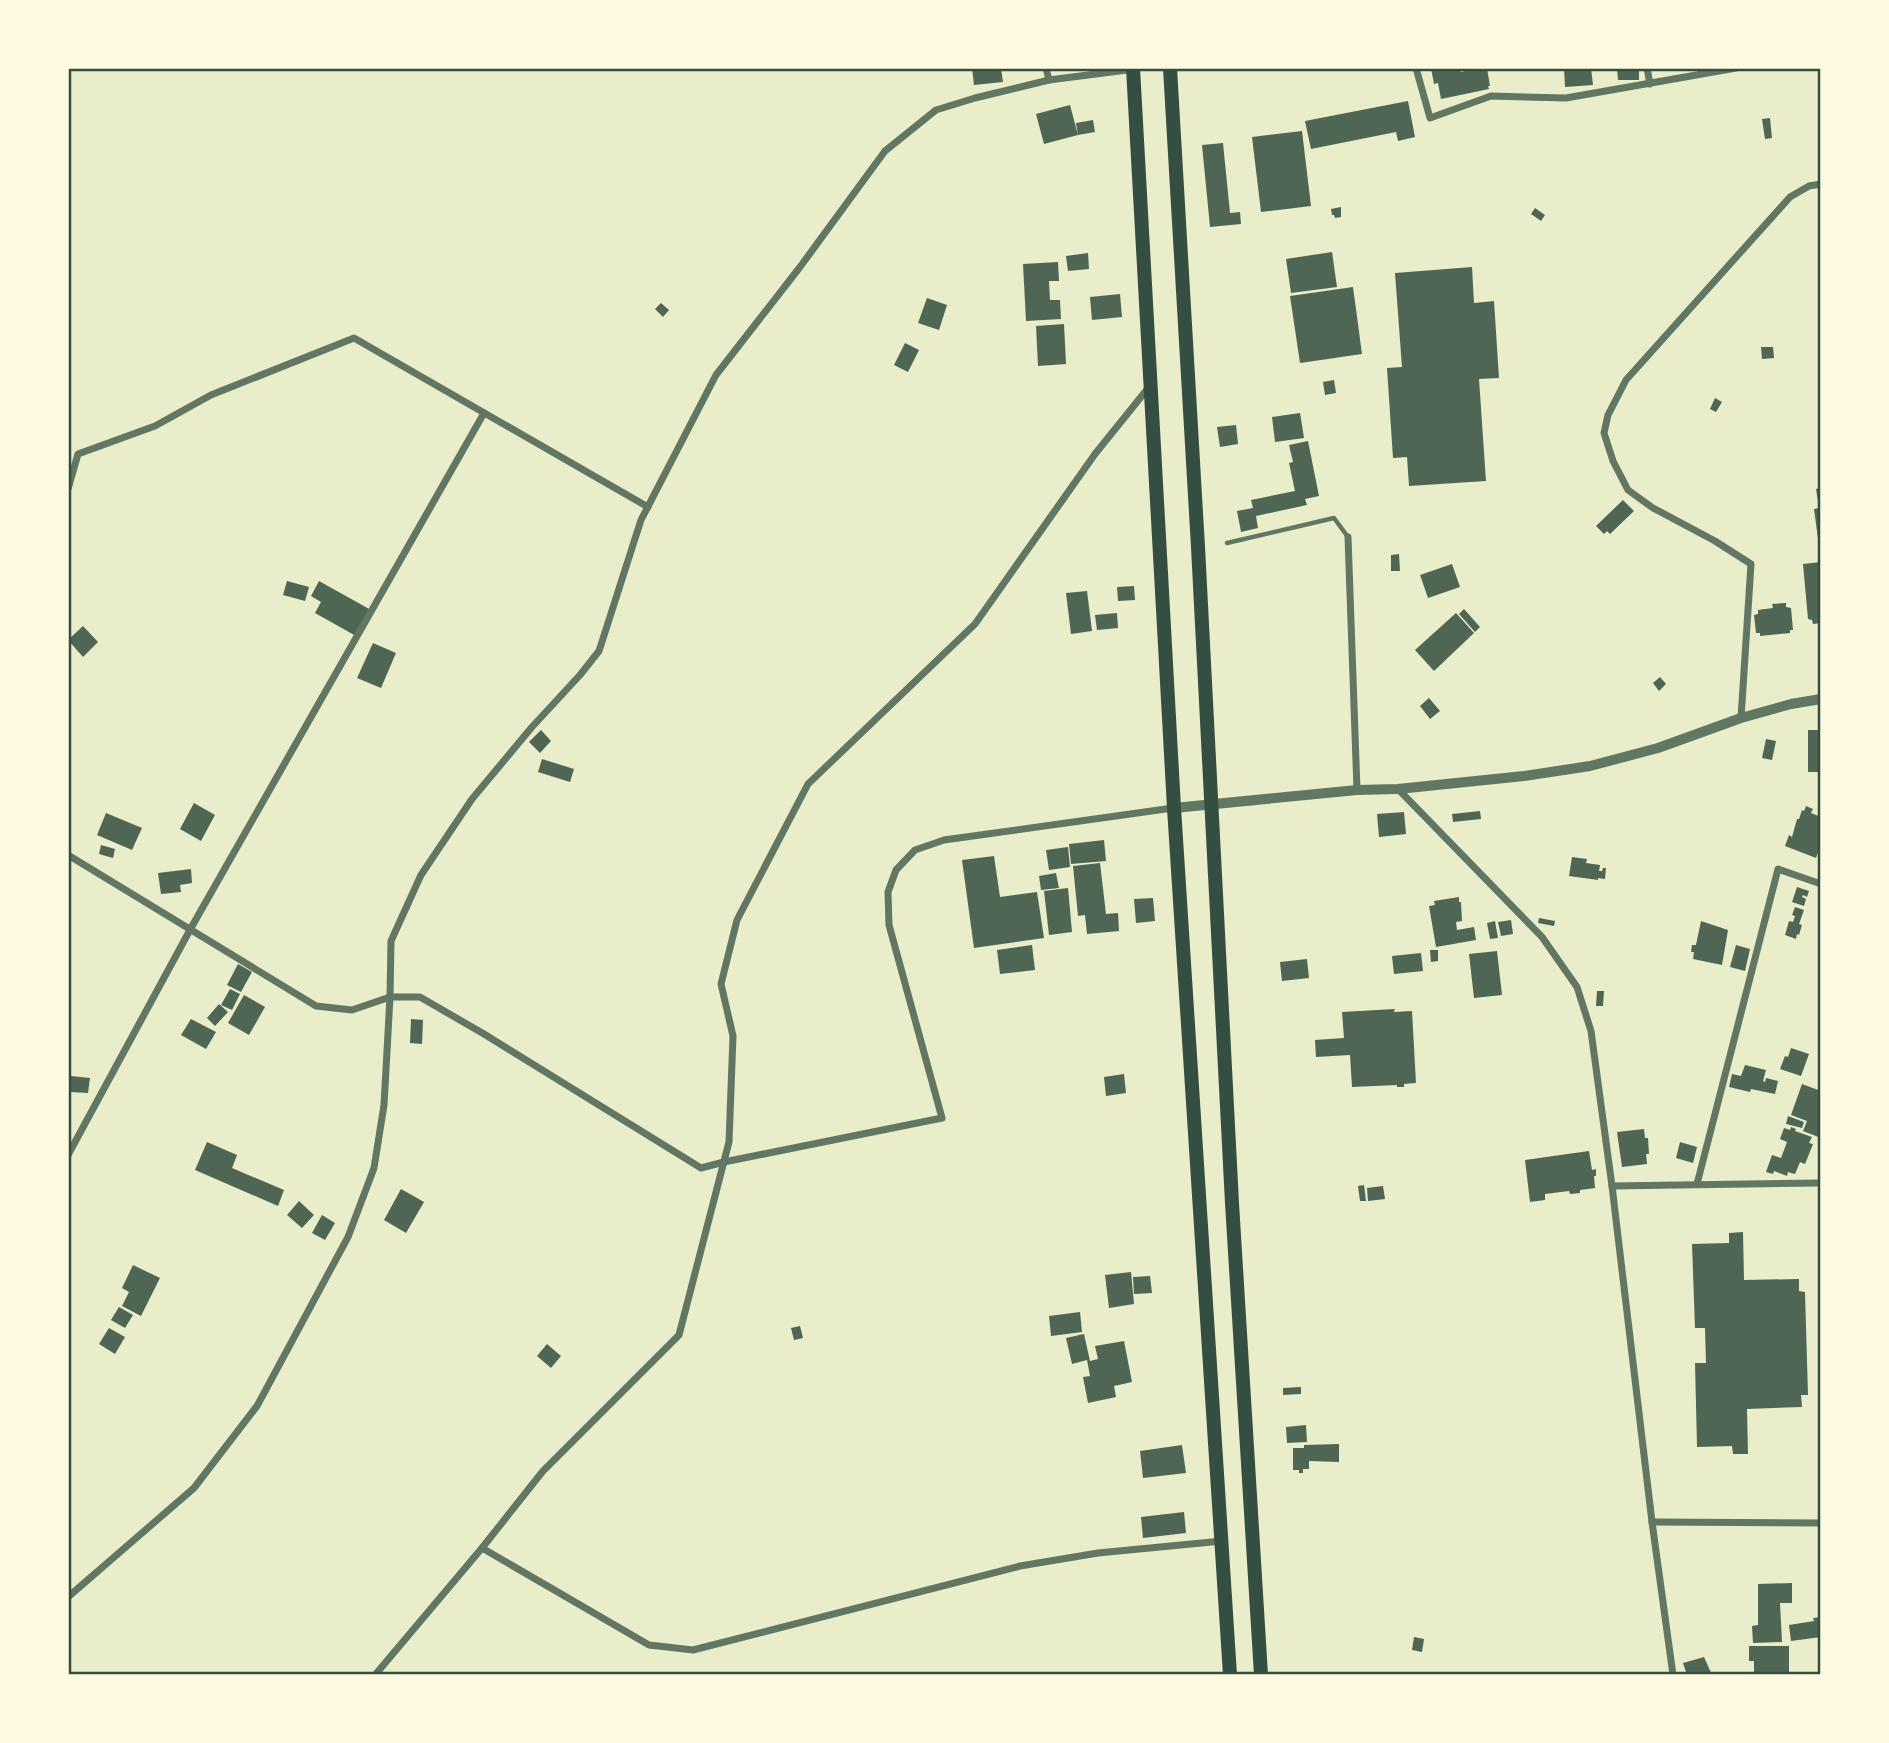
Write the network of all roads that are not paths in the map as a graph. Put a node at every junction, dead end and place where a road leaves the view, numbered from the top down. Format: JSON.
{"nodes":[{"id":1,"x":1046,"y":68,"type":"edge"},
{"id":2,"x":1170,"y":68,"type":"edge"},
{"id":3,"x":1416,"y":68,"type":"edge"},
{"id":4,"x":1647,"y":68,"type":"edge"},
{"id":5,"x":1736,"y":68,"type":"edge"},
{"id":6,"x":1134,"y":69,"type":"edge"},
{"id":7,"x":1049,"y":80,"type":"junction"},
{"id":8,"x":1650,"y":84,"type":"junction"},
{"id":9,"x":1821,"y":184,"type":"edge"},
{"id":10,"x":1152,"y":384,"type":"junction"},
{"id":11,"x":484,"y":413,"type":"junction"},
{"id":12,"x":68,"y":489,"type":"edge"},
{"id":13,"x":648,"y":507,"type":"junction"},
{"id":14,"x":1348,"y":537,"type":"joint"},
{"id":15,"x":1227,"y":543,"type":"dead end"},
{"id":16,"x":1821,"y":699,"type":"edge"},
{"id":17,"x":1741,"y":718,"type":"junction"},
{"id":18,"x":1398,"y":789,"type":"junction"},
{"id":19,"x":1357,"y":790,"type":"junction"},
{"id":20,"x":1212,"y":804,"type":"junction"},
{"id":21,"x":1174,"y":808,"type":"junction"},
{"id":22,"x":68,"y":855,"type":"edge"},
{"id":23,"x":1821,"y":884,"type":"edge"},
{"id":24,"x":191,"y":929,"type":"junction"},
{"id":25,"x":390,"y":997,"type":"junction"},
{"id":26,"x":68,"y":1155,"type":"edge"},
{"id":27,"x":724,"y":1162,"type":"junction"},
{"id":28,"x":1821,"y":1183,"type":"edge"},
{"id":29,"x":1697,"y":1184,"type":"junction"},
{"id":30,"x":1612,"y":1186,"type":"junction"},
{"id":31,"x":1652,"y":1522,"type":"junction"},
{"id":32,"x":1821,"y":1523,"type":"edge"},
{"id":33,"x":1222,"y":1541,"type":"junction"},
{"id":34,"x":482,"y":1548,"type":"junction"},
{"id":35,"x":68,"y":1597,"type":"edge"},
{"id":36,"x":375,"y":1675,"type":"edge"},
{"id":37,"x":1230,"y":1675,"type":"edge"},
{"id":38,"x":1261,"y":1675,"type":"edge"},
{"id":39,"x":1673,"y":1675,"type":"edge"}],
"edges":[{"from":1,"to":7,"type":"street"},
{"from":2,"to":20,"type":"highway"},
{"from":3,"to":8,"type":"street"},
{"from":4,"to":8,"type":"street"},
{"from":5,"to":8,"type":"street"},
{"from":6,"to":7,"type":"street"},
{"from":6,"to":10,"type":"highway"},
{"from":7,"to":13,"type":"street"},
{"from":9,"to":17,"type":"street"},
{"from":10,"to":21,"type":"highway"},
{"from":10,"to":27,"type":"street"},
{"from":11,"to":12,"type":"street"},
{"from":11,"to":13,"type":"street"},
{"from":11,"to":24,"type":"street"},
{"from":13,"to":25,"type":"street"},
{"from":14,"to":15,"type":"lane"},
{"from":14,"to":19,"type":"street"},
{"from":16,"to":17,"type":"street"},
{"from":17,"to":18,"type":"street"},
{"from":18,"to":19,"type":"street"},
{"from":18,"to":30,"type":"street"},
{"from":19,"to":20,"type":"street"},
{"from":20,"to":21,"type":"street"},
{"from":20,"to":38,"type":"highway"},
{"from":21,"to":27,"type":"street"},
{"from":21,"to":33,"type":"highway"},
{"from":22,"to":24,"type":"street"},
{"from":23,"to":29,"type":"street"},
{"from":24,"to":25,"type":"street"},
{"from":24,"to":26,"type":"street"},
{"from":25,"to":27,"type":"street"},
{"from":25,"to":35,"type":"street"},
{"from":27,"to":34,"type":"street"},
{"from":28,"to":29,"type":"street"},
{"from":29,"to":30,"type":"street"},
{"from":30,"to":31,"type":"street"},
{"from":31,"to":32,"type":"street"},
{"from":31,"to":39,"type":"street"},
{"from":33,"to":34,"type":"street"},
{"from":33,"to":37,"type":"highway"},
{"from":34,"to":36,"type":"street"}]}
